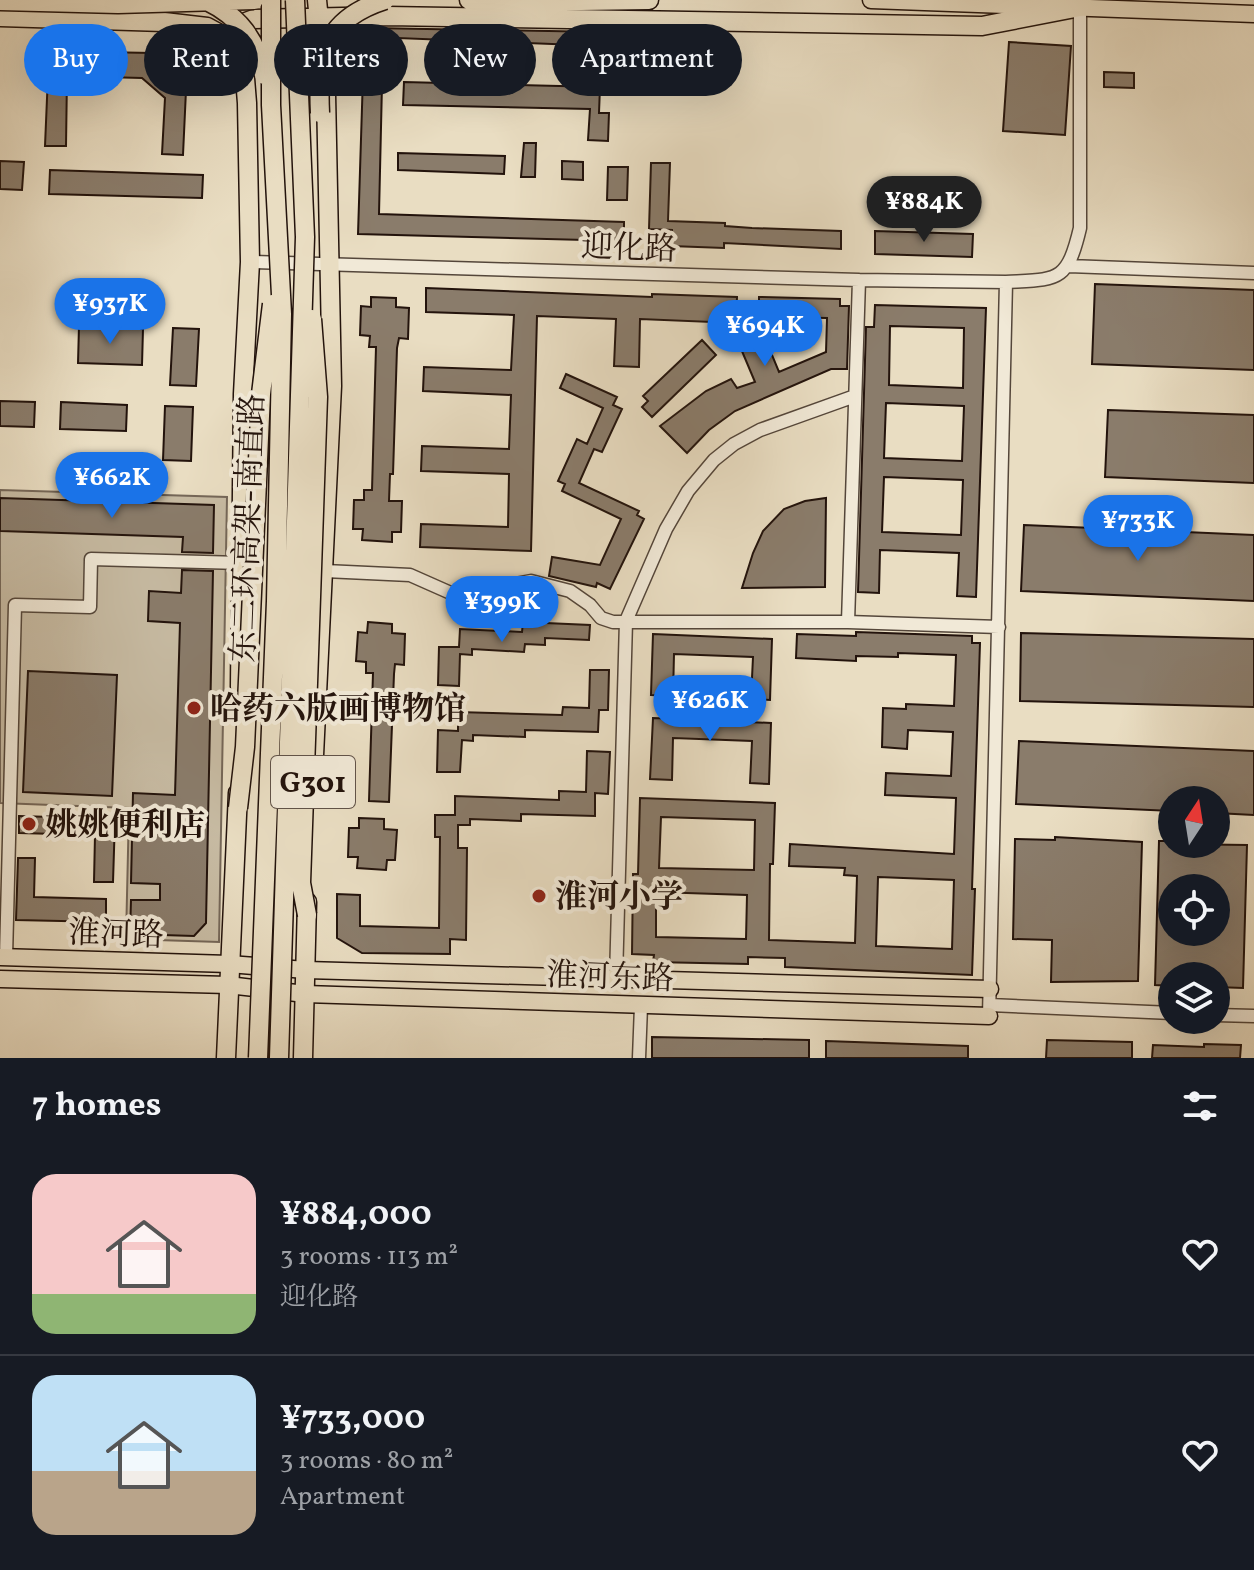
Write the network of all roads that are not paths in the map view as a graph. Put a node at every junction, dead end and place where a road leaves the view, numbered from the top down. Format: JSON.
{"nodes":[{"id":1,"x":205,"y":0,"type":"edge"},
{"id":2,"x":246,"y":0,"type":"edge"},
{"id":3,"x":254,"y":0,"type":"edge"},
{"id":4,"x":271,"y":0,"type":"edge"},
{"id":5,"x":295,"y":0,"type":"edge"},
{"id":6,"x":469,"y":0,"type":"edge"},
{"id":7,"x":649,"y":0,"type":"edge"},
{"id":8,"x":871,"y":0,"type":"edge"},
{"id":9,"x":0,"y":1,"type":"edge"},
{"id":10,"x":1080,"y":4,"type":"edge"},
{"id":11,"x":317,"y":8,"type":"edge"},
{"id":12,"x":386,"y":8,"type":"edge"},
{"id":13,"x":1254,"y":14,"type":"edge"},
{"id":14,"x":0,"y":17,"type":"edge"},
{"id":15,"x":246,"y":22,"type":"joint"},
{"id":16,"x":188,"y":24,"type":"edge"},
{"id":17,"x":246,"y":96,"type":"edge"},
{"id":18,"x":271,"y":105,"type":"junction"},
{"id":19,"x":323,"y":107,"type":"junction"},
{"id":20,"x":305,"y":237,"type":"junction"},
{"id":21,"x":280,"y":242,"type":"junction"},
{"id":22,"x":329,"y":256,"type":"junction"},
{"id":23,"x":250,"y":262,"type":"junction"},
{"id":24,"x":1069,"y":266,"type":"junction"},
{"id":25,"x":1254,"y":273,"type":"edge"},
{"id":26,"x":859,"y":280,"type":"junction"},
{"id":27,"x":1006,"y":282,"type":"junction"},
{"id":28,"x":855,"y":396,"type":"junction"},
{"id":29,"x":241,"y":563,"type":"junction"},
{"id":30,"x":325,"y":571,"type":"junction"},
{"id":31,"x":626,"y":621,"type":"junction"},
{"id":32,"x":848,"y":622,"type":"junction"},
{"id":33,"x":999,"y":627,"type":"junction"},
{"id":34,"x":238,"y":808,"type":"junction"},
{"id":35,"x":307,"y":915,"type":"junction"},
{"id":36,"x":3,"y":957,"type":"edge"},
{"id":37,"x":229,"y":964,"type":"junction"},
{"id":38,"x":306,"y":970,"type":"junction"},
{"id":39,"x":616,"y":978,"type":"junction"},
{"id":40,"x":0,"y":979,"type":"edge"},
{"id":41,"x":228,"y":985,"type":"junction"},
{"id":42,"x":305,"y":994,"type":"junction"},
{"id":43,"x":990,"y":1003,"type":"junction"},
{"id":44,"x":641,"y":1006,"type":"junction"},
{"id":45,"x":1158,"y":1012,"type":"edge"},
{"id":46,"x":1230,"y":1015,"type":"edge"},
{"id":47,"x":1254,"y":1016,"type":"edge"},
{"id":48,"x":226,"y":1058,"type":"edge"},
{"id":49,"x":258,"y":1058,"type":"edge"},
{"id":50,"x":279,"y":1058,"type":"edge"},
{"id":51,"x":303,"y":1058,"type":"edge"},
{"id":52,"x":639,"y":1058,"type":"edge"}],
"edges":[{"from":1,"to":18,"type":"highway","bridge":true},
{"from":2,"to":15,"type":"highway"},
{"from":3,"to":9,"type":"highway","bridge":true},
{"from":4,"to":18,"type":"highway","name":"东二环高架-南直路","bridge":true},
{"from":5,"to":20,"type":"highway","name":"东二环高架-南直路","bridge":true},
{"from":6,"to":7,"type":"highway"},
{"from":8,"to":10,"type":"main road"},
{"from":10,"to":12,"type":"highway"},
{"from":10,"to":13,"type":"main road"},
{"from":10,"to":24,"type":"street"},
{"from":11,"to":12,"type":"highway"},
{"from":11,"to":15,"type":"highway"},
{"from":11,"to":19,"type":"highway"},
{"from":12,"to":19,"type":"highway","bridge":true},
{"from":14,"to":16,"type":"highway"},
{"from":17,"to":23,"type":"highway","number":"G301"},
{"from":18,"to":21,"type":"highway","name":"东二环高架-南直路","bridge":true},
{"from":19,"to":22,"type":"highway"},
{"from":20,"to":35,"type":"highway","bridge":true},
{"from":20,"to":50,"type":"highway","name":"东二环高架-南直路","bridge":true},
{"from":21,"to":34,"type":"highway","bridge":true},
{"from":21,"to":49,"type":"highway","name":"东二环高架-南直路","bridge":true},
{"from":22,"to":23,"type":"street","name":"迎化路"},
{"from":22,"to":26,"type":"street","name":"迎化路"},
{"from":22,"to":30,"type":"highway","number":"G301"},
{"from":23,"to":29,"type":"highway","number":"G301"},
{"from":24,"to":25,"type":"street"},
{"from":24,"to":27,"type":"street","name":"迎化路"},
{"from":26,"to":27,"type":"street","name":"迎化路"},
{"from":26,"to":28,"type":"street"},
{"from":27,"to":33,"type":"street"},
{"from":28,"to":31,"type":"street"},
{"from":28,"to":32,"type":"street"},
{"from":29,"to":34,"type":"highway","number":"G301"},
{"from":29,"to":36,"type":"street"},
{"from":30,"to":31,"type":"street"},
{"from":30,"to":35,"type":"highway","number":"G301"},
{"from":31,"to":32,"type":"street"},
{"from":31,"to":39,"type":"street"},
{"from":32,"to":33,"type":"street"},
{"from":33,"to":43,"type":"street"},
{"from":34,"to":37,"type":"highway","number":"G301"},
{"from":35,"to":38,"type":"highway","number":"G301"},
{"from":36,"to":37,"type":"main road","name":"淮河路"},
{"from":37,"to":38,"type":"main road","name":"淮河东路"},
{"from":37,"to":41,"type":"highway","number":"G301"},
{"from":38,"to":39,"type":"main road","name":"淮河东路"},
{"from":38,"to":42,"type":"highway","number":"G301"},
{"from":39,"to":43,"type":"main road","name":"淮河东路"},
{"from":40,"to":41,"type":"main road","name":"淮河路"},
{"from":41,"to":42,"type":"main road","name":"淮河东路"},
{"from":41,"to":48,"type":"highway","number":"G301"},
{"from":42,"to":44,"type":"main road","name":"淮河东路"},
{"from":42,"to":51,"type":"highway","number":"G301"},
{"from":43,"to":44,"type":"main road","name":"淮河东路"},
{"from":43,"to":45,"type":"street"},
{"from":44,"to":52,"type":"street"},
{"from":46,"to":47,"type":"street"}]}
